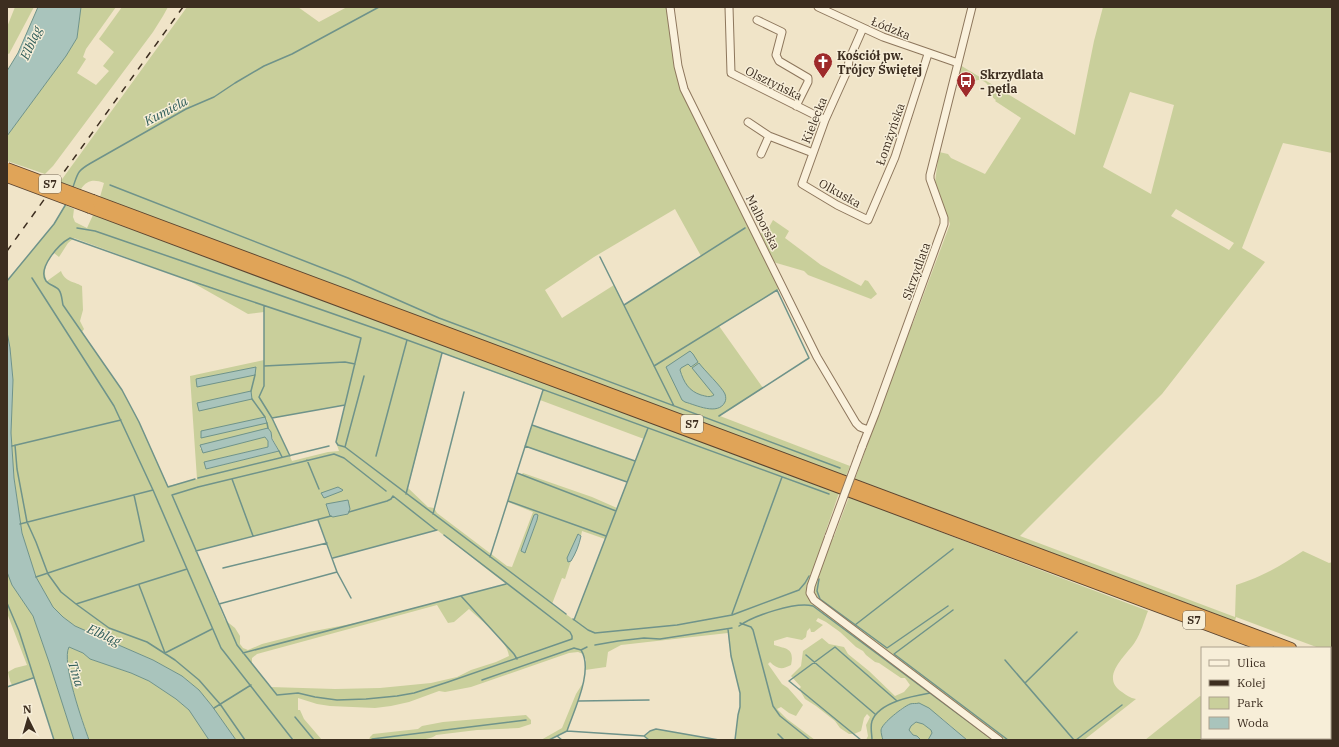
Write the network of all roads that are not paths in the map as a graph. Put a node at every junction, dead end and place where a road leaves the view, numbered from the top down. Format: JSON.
{"nodes":[{"id":1,"x":670,"y":7,"type":"edge"},
{"id":2,"x":729,"y":7,"type":"edge"},
{"id":3,"x":818,"y":7,"type":"edge"},
{"id":4,"x":972,"y":7,"type":"edge"},
{"id":5,"x":757,"y":20,"type":"dead end"},
{"id":6,"x":863,"y":28,"type":"junction"},
{"id":7,"x":928,"y":54,"type":"junction"},
{"id":8,"x":958,"y":63,"type":"junction"},
{"id":9,"x":796,"y":106,"type":"junction"},
{"id":10,"x":825,"y":120,"type":"junction"},
{"id":11,"x":748,"y":122,"type":"dead end"},
{"id":12,"x":769,"y":136,"type":"junction"},
{"id":13,"x":813,"y":152,"type":"junction"},
{"id":14,"x":761,"y":154,"type":"dead end"},
{"id":15,"x":7,"y":168,"type":"edge"},
{"id":16,"x":7,"y":177,"type":"edge"},
{"id":17,"x":802,"y":184,"type":"joint"},
{"id":18,"x":92,"y":204,"type":"junction"},
{"id":19,"x":868,"y":220,"type":"joint"},
{"id":20,"x":868,"y":430,"type":"junction"},
{"id":21,"x":1265,"y":647,"type":"edge"},
{"id":22,"x":1288,"y":647,"type":"edge"},
{"id":23,"x":999,"y":740,"type":"edge"}],
"edges":[{"from":1,"to":20,"type":"street","name":"Malborska"},
{"from":2,"to":9,"type":"street","name":"Olsztyńska"},
{"from":3,"to":6,"type":"street","name":"Łódzka"},
{"from":4,"to":8,"type":"street","name":"Skrzydlata"},
{"from":5,"to":9,"type":"street"},
{"from":6,"to":7,"type":"street","name":"Łódzka"},
{"from":6,"to":10,"type":"street","name":"Kielecka"},
{"from":7,"to":8,"type":"street","name":"Łódzka"},
{"from":7,"to":19,"type":"street","name":"Łomżyńska"},
{"from":8,"to":20,"type":"street","name":"Skrzydlata"},
{"from":9,"to":10,"type":"street","name":"Olsztyńska"},
{"from":10,"to":13,"type":"street","name":"Kielecka"},
{"from":11,"to":12,"type":"street","name":"Kielecka"},
{"from":12,"to":13,"type":"street","name":"Kielecka"},
{"from":12,"to":14,"type":"street"},
{"from":13,"to":17,"type":"street","name":"Kielecka"},
{"from":15,"to":18,"type":"highway","number":"S7","bridge":true},
{"from":16,"to":18,"type":"highway","number":"S7","bridge":true},
{"from":17,"to":19,"type":"street","name":"Olkuska"},
{"from":18,"to":21,"type":"highway","number":"S7"},
{"from":18,"to":22,"type":"highway","number":"S7"},
{"from":20,"to":23,"type":"street","name":"Skrzydlata","bridge":true}]}
